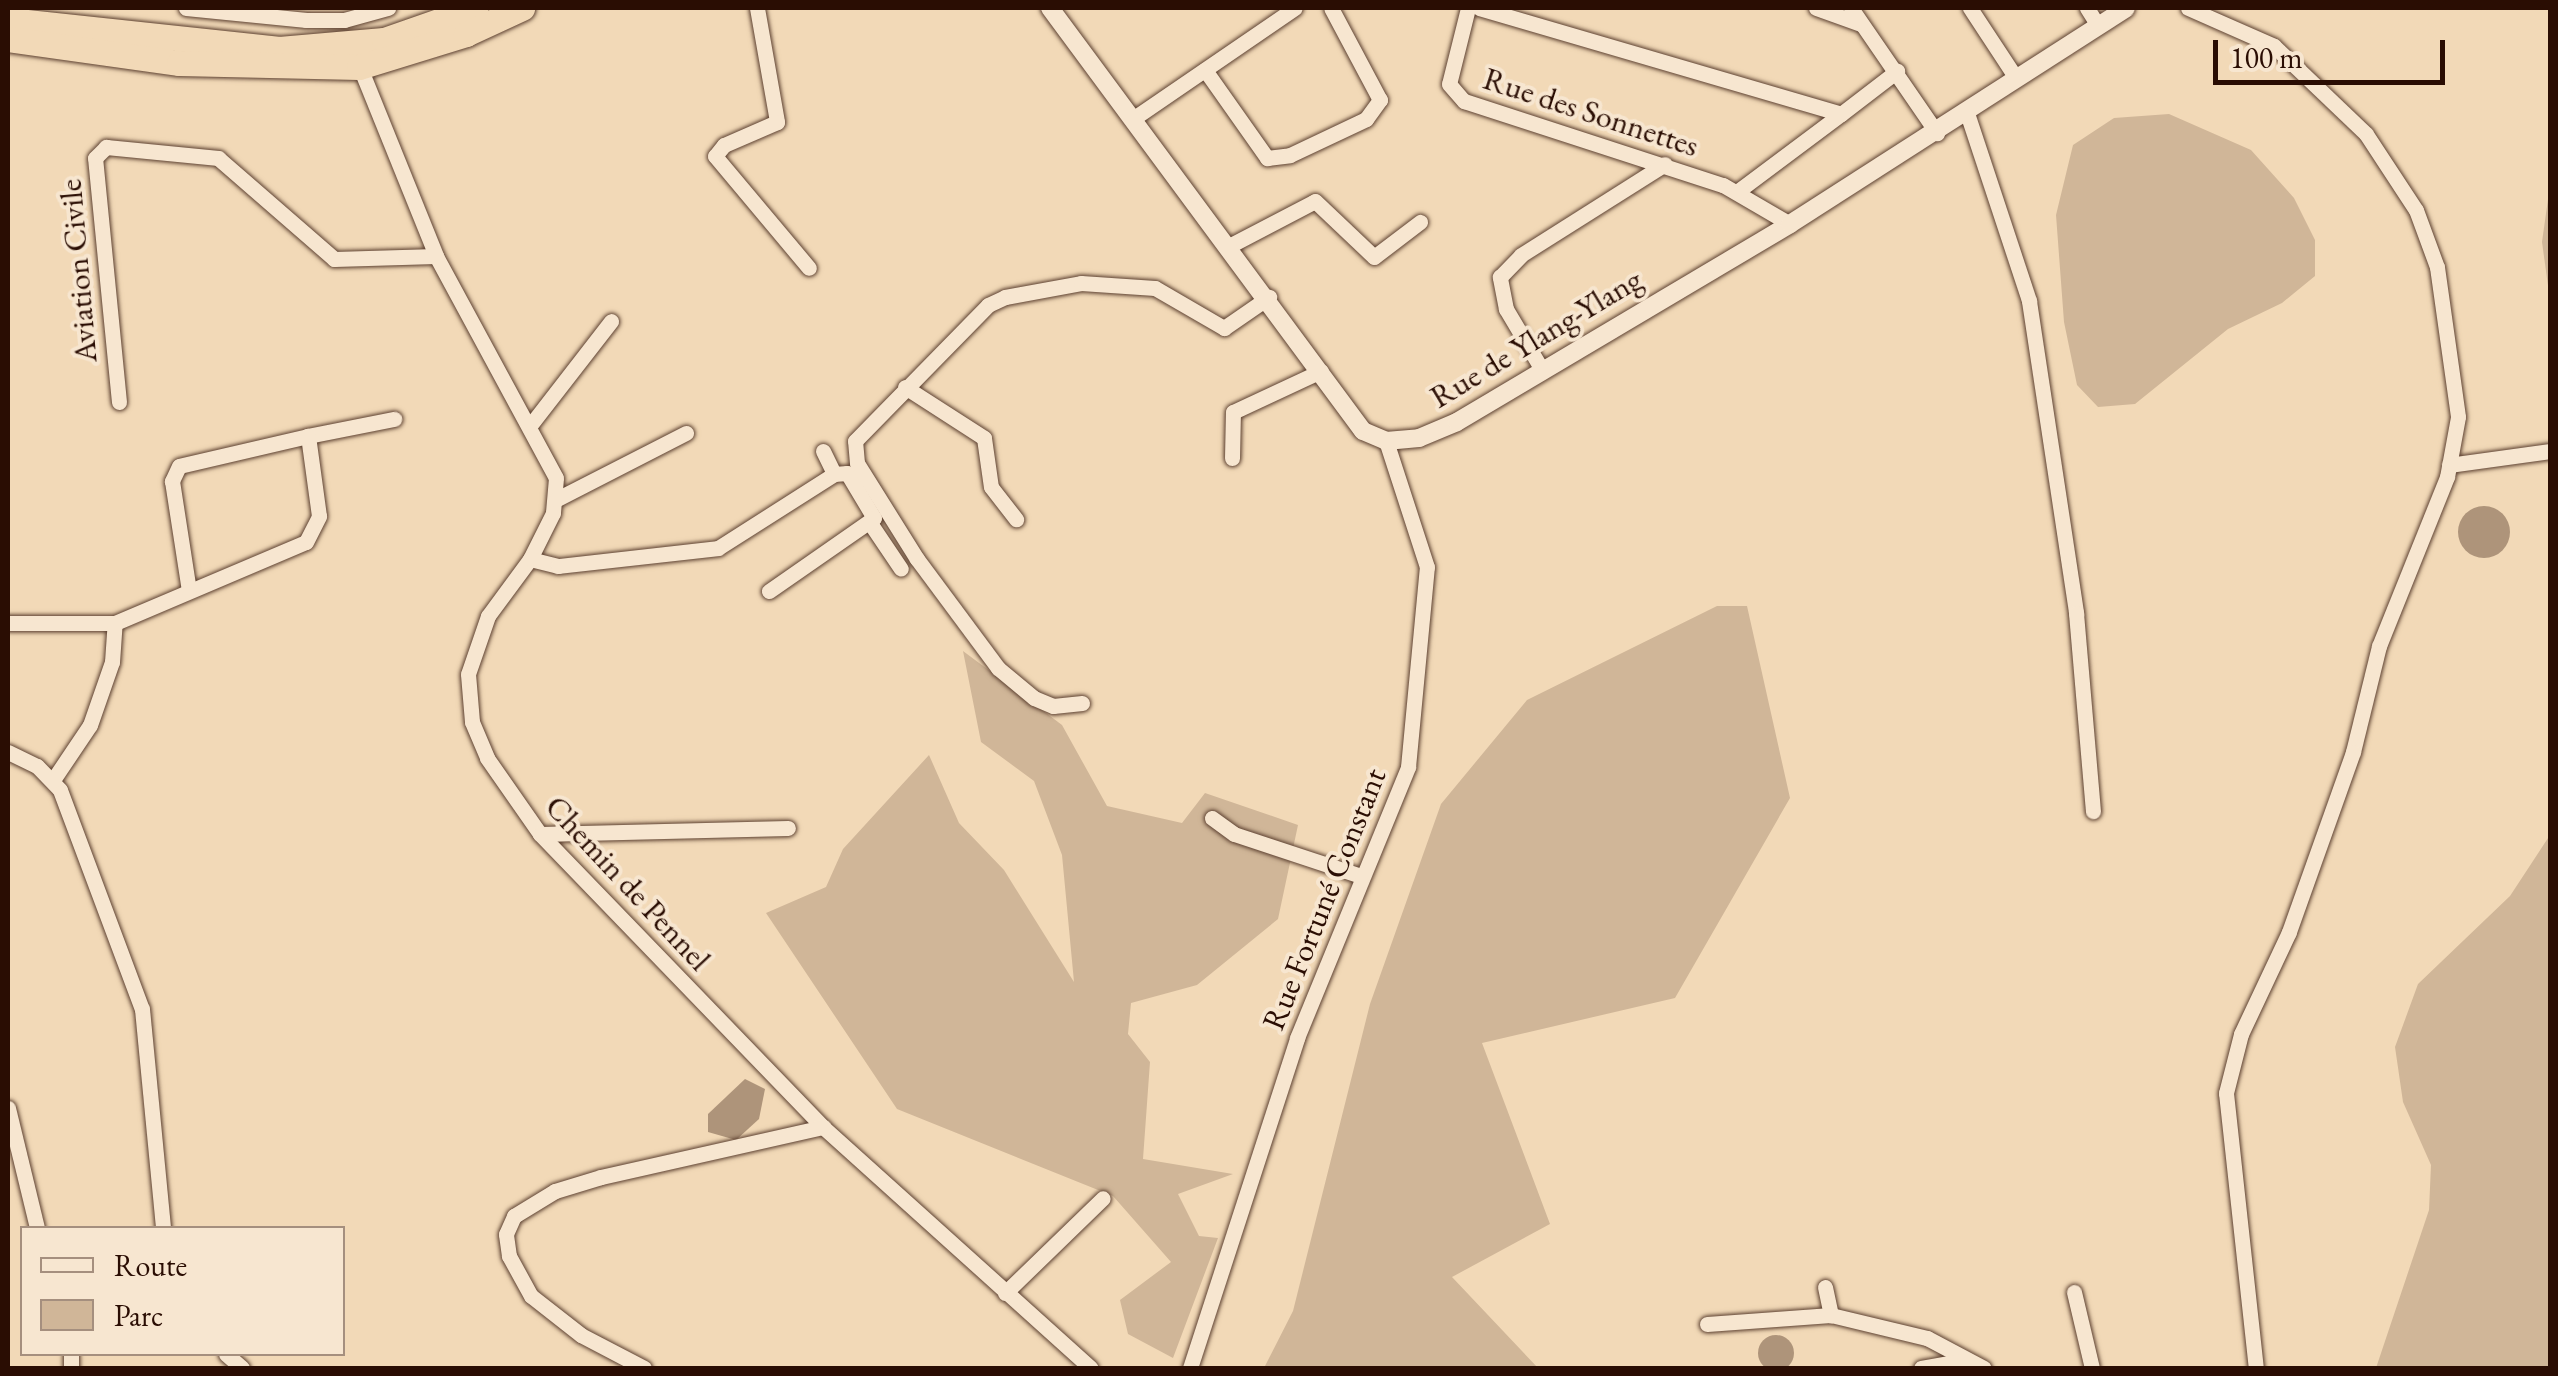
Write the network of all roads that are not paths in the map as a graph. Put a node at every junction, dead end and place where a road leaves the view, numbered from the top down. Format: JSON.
{"nodes":[{"id":1,"x":186,"y":8,"type":"edge"},
{"id":2,"x":388,"y":8,"type":"edge"},
{"id":3,"x":476,"y":8,"type":"edge"},
{"id":4,"x":522,"y":8,"type":"edge"},
{"id":5,"x":757,"y":8,"type":"edge"},
{"id":6,"x":1050,"y":8,"type":"edge"},
{"id":7,"x":1294,"y":8,"type":"edge"},
{"id":8,"x":1332,"y":8,"type":"edge"},
{"id":9,"x":1468,"y":8,"type":"edge"},
{"id":10,"x":1480,"y":8,"type":"edge"},
{"id":11,"x":1816,"y":8,"type":"edge"},
{"id":12,"x":1851,"y":8,"type":"edge"},
{"id":13,"x":1970,"y":8,"type":"edge"},
{"id":14,"x":2126,"y":8,"type":"edge"},
{"id":15,"x":2188,"y":8,"type":"edge"},
{"id":16,"x":2092,"y":16,"type":"edge"},
{"id":17,"x":8,"y":20,"type":"edge"},
{"id":18,"x":1861,"y":24,"type":"junction"},
{"id":19,"x":8,"y":39,"type":"edge"},
{"id":20,"x":356,"y":56,"type":"junction"},
{"id":21,"x":1206,"y":70,"type":"junction"},
{"id":22,"x":1898,"y":72,"type":"junction"},
{"id":23,"x":2016,"y":78,"type":"junction"},
{"id":24,"x":1967,"y":113,"type":"junction"},
{"id":25,"x":1841,"y":114,"type":"junction"},
{"id":26,"x":1137,"y":116,"type":"junction"},
{"id":27,"x":1936,"y":133,"type":"junction"},
{"id":28,"x":1665,"y":164,"type":"junction"},
{"id":29,"x":1738,"y":191,"type":"junction"},
{"id":30,"x":1420,"y":222,"type":"dead end"},
{"id":31,"x":1790,"y":224,"type":"junction"},
{"id":32,"x":1229,"y":246,"type":"junction"},
{"id":33,"x":436,"y":256,"type":"junction"},
{"id":34,"x":809,"y":268,"type":"dead end"},
{"id":35,"x":1269,"y":297,"type":"junction"},
{"id":36,"x":611,"y":321,"type":"dead end"},
{"id":37,"x":1541,"y":368,"type":"junction"},
{"id":38,"x":1321,"y":372,"type":"junction"},
{"id":39,"x":905,"y":387,"type":"junction"},
{"id":40,"x":120,"y":402,"type":"dead end"},
{"id":41,"x":394,"y":420,"type":"dead end"},
{"id":42,"x":532,"y":422,"type":"junction"},
{"id":43,"x":686,"y":433,"type":"dead end"},
{"id":44,"x":308,"y":436,"type":"junction"},
{"id":45,"x":1386,"y":441,"type":"junction"},
{"id":46,"x":2550,"y":450,"type":"edge"},
{"id":47,"x":822,"y":451,"type":"dead end"},
{"id":48,"x":1232,"y":458,"type":"dead end"},
{"id":49,"x":2449,"y":465,"type":"junction"},
{"id":50,"x":834,"y":474,"type":"junction"},
{"id":51,"x":557,"y":498,"type":"junction"},
{"id":52,"x":1016,"y":519,"type":"dead end"},
{"id":53,"x":870,"y":522,"type":"junction"},
{"id":54,"x":530,"y":559,"type":"junction"},
{"id":55,"x":902,"y":569,"type":"dead end"},
{"id":56,"x":189,"y":591,"type":"junction"},
{"id":57,"x":770,"y":591,"type":"dead end"},
{"id":58,"x":8,"y":623,"type":"edge"},
{"id":59,"x":115,"y":623,"type":"junction"},
{"id":60,"x":1082,"y":703,"type":"dead end"},
{"id":61,"x":8,"y":752,"type":"edge"},
{"id":62,"x":53,"y":780,"type":"junction"},
{"id":63,"x":2092,"y":812,"type":"dead end"},
{"id":64,"x":1212,"y":818,"type":"dead end"},
{"id":65,"x":788,"y":828,"type":"dead end"},
{"id":66,"x":540,"y":834,"type":"junction"},
{"id":67,"x":1358,"y":875,"type":"junction"},
{"id":68,"x":8,"y":1108,"type":"edge"},
{"id":69,"x":823,"y":1128,"type":"junction"},
{"id":70,"x":1103,"y":1198,"type":"dead end"},
{"id":71,"x":37,"y":1226,"type":"edge"},
{"id":72,"x":164,"y":1226,"type":"edge"},
{"id":73,"x":1824,"y":1287,"type":"dead end"},
{"id":74,"x":2074,"y":1292,"type":"dead end"},
{"id":75,"x":1004,"y":1293,"type":"junction"},
{"id":76,"x":1831,"y":1315,"type":"junction"},
{"id":77,"x":1707,"y":1324,"type":"dead end"},
{"id":78,"x":1966,"y":1360,"type":"junction"},
{"id":79,"x":644,"y":1368,"type":"edge"},
{"id":80,"x":1091,"y":1368,"type":"edge"},
{"id":81,"x":1190,"y":1368,"type":"edge"},
{"id":82,"x":1921,"y":1368,"type":"edge"},
{"id":83,"x":1984,"y":1368,"type":"edge"},
{"id":84,"x":2092,"y":1368,"type":"edge"},
{"id":85,"x":2256,"y":1368,"type":"edge"}],
"edges":[{"from":1,"to":2,"type":"street"},
{"from":3,"to":20,"type":"highway"},
{"from":4,"to":20,"type":"highway"},
{"from":5,"to":34,"type":"street"},
{"from":6,"to":26,"type":"street"},
{"from":7,"to":21,"type":"street"},
{"from":8,"to":21,"type":"street"},
{"from":9,"to":28,"type":"street","name":"Rue des Sonnettes"},
{"from":10,"to":25,"type":"street"},
{"from":11,"to":18,"type":"street"},
{"from":12,"to":18,"type":"street"},
{"from":13,"to":23,"type":"street"},
{"from":14,"to":16,"type":"street","name":"Rue de Ylang-Ylang"},
{"from":15,"to":49,"type":"street"},
{"from":16,"to":23,"type":"street","name":"Rue de Ylang-Ylang"},
{"from":17,"to":20,"type":"highway"},
{"from":18,"to":22,"type":"street"},
{"from":19,"to":20,"type":"highway"},
{"from":20,"to":33,"type":"street"},
{"from":21,"to":26,"type":"street"},
{"from":22,"to":25,"type":"street"},
{"from":22,"to":27,"type":"street"},
{"from":23,"to":24,"type":"street","name":"Rue de Ylang-Ylang"},
{"from":24,"to":27,"type":"street","name":"Rue de Ylang-Ylang"},
{"from":24,"to":63,"type":"street"},
{"from":25,"to":29,"type":"street"},
{"from":26,"to":32,"type":"street"},
{"from":27,"to":31,"type":"street","name":"Rue de Ylang-Ylang"},
{"from":28,"to":29,"type":"street","name":"Rue des Sonnettes"},
{"from":28,"to":37,"type":"street"},
{"from":29,"to":31,"type":"street","name":"Rue des Sonnettes"},
{"from":30,"to":32,"type":"street"},
{"from":31,"to":37,"type":"street","name":"Rue de Ylang-Ylang"},
{"from":32,"to":35,"type":"street"},
{"from":33,"to":40,"type":"street","name":"Aviation Civile"},
{"from":33,"to":42,"type":"street"},
{"from":35,"to":38,"type":"street"},
{"from":35,"to":39,"type":"street"},
{"from":36,"to":42,"type":"street"},
{"from":37,"to":45,"type":"street","name":"Rue de Ylang-Ylang"},
{"from":38,"to":45,"type":"street"},
{"from":38,"to":48,"type":"street"},
{"from":39,"to":52,"type":"street"},
{"from":39,"to":60,"type":"street"},
{"from":41,"to":44,"type":"street"},
{"from":42,"to":51,"type":"street"},
{"from":43,"to":51,"type":"street"},
{"from":44,"to":56,"type":"street"},
{"from":44,"to":56,"type":"street"},
{"from":45,"to":67,"type":"street","name":"Rue Fortuné Constant"},
{"from":46,"to":49,"type":"street"},
{"from":47,"to":50,"type":"street"},
{"from":49,"to":85,"type":"street"},
{"from":50,"to":53,"type":"street"},
{"from":50,"to":54,"type":"street"},
{"from":51,"to":54,"type":"street","name":"Chemin de Pennel"},
{"from":53,"to":55,"type":"street"},
{"from":53,"to":57,"type":"street"},
{"from":54,"to":66,"type":"street","name":"Chemin de Pennel"},
{"from":56,"to":59,"type":"street"},
{"from":58,"to":59,"type":"street"},
{"from":59,"to":62,"type":"street"},
{"from":61,"to":62,"type":"street"},
{"from":62,"to":72,"type":"street"},
{"from":64,"to":67,"type":"street"},
{"from":65,"to":66,"type":"street"},
{"from":66,"to":69,"type":"street","name":"Chemin de Pennel"},
{"from":67,"to":81,"type":"street","name":"Rue Fortuné Constant"},
{"from":68,"to":71,"type":"street"},
{"from":69,"to":75,"type":"street","name":"Chemin de Pennel"},
{"from":69,"to":79,"type":"street"},
{"from":70,"to":75,"type":"street"},
{"from":73,"to":76,"type":"street"},
{"from":74,"to":84,"type":"street"},
{"from":75,"to":80,"type":"street","name":"Chemin de Pennel"},
{"from":76,"to":77,"type":"street"},
{"from":76,"to":78,"type":"street"},
{"from":78,"to":82,"type":"street"},
{"from":78,"to":83,"type":"street"}]}
